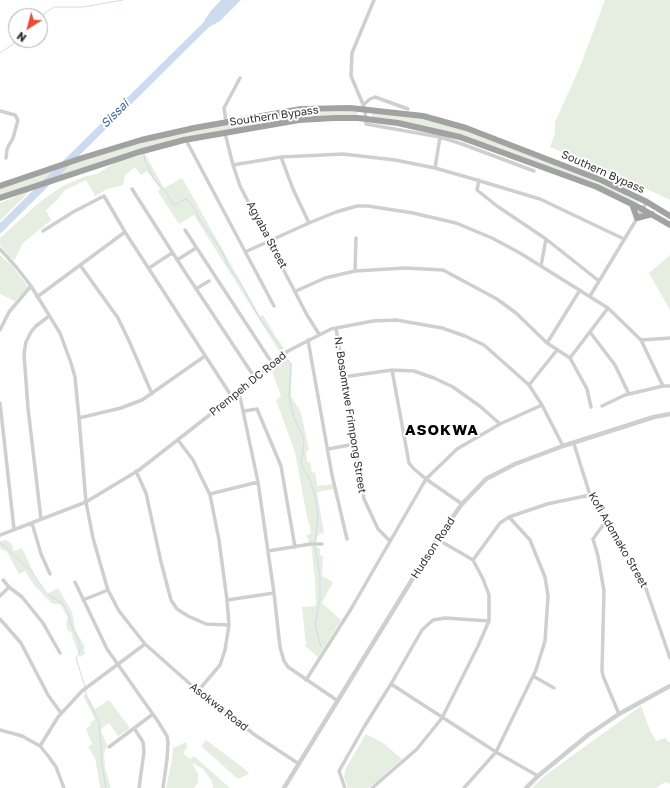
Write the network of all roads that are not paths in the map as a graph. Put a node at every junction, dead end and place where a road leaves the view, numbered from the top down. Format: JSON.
{"nodes":[{"id":1,"x":374,"y":0,"type":"edge"},
{"id":2,"x":240,"y":78,"type":"dead end"},
{"id":3,"x":364,"y":107,"type":"junction"},
{"id":4,"x":408,"y":109,"type":"dead end"},
{"id":5,"x":0,"y":111,"type":"edge"},
{"id":6,"x":365,"y":119,"type":"junction"},
{"id":7,"x":226,"y":122,"type":"junction"},
{"id":8,"x":225,"y":133,"type":"junction"},
{"id":9,"x":440,"y":137,"type":"junction"},
{"id":10,"x":186,"y":140,"type":"junction"},
{"id":11,"x":281,"y":157,"type":"junction"},
{"id":12,"x":6,"y":158,"type":"dead end"},
{"id":13,"x":233,"y":165,"type":"junction"},
{"id":14,"x":435,"y":168,"type":"junction"},
{"id":15,"x":534,"y":171,"type":"dead end"},
{"id":16,"x":479,"y":180,"type":"junction"},
{"id":17,"x":0,"y":186,"type":"edge"},
{"id":18,"x":132,"y":189,"type":"dead end"},
{"id":19,"x":0,"y":198,"type":"edge"},
{"id":20,"x":647,"y":202,"type":"junction"},
{"id":21,"x":632,"y":204,"type":"junction"},
{"id":22,"x":642,"y":209,"type":"junction"},
{"id":23,"x":652,"y":214,"type":"junction"},
{"id":24,"x":670,"y":216,"type":"edge"},
{"id":25,"x":637,"y":218,"type":"junction"},
{"id":26,"x":309,"y":223,"type":"junction"},
{"id":27,"x":670,"y":225,"type":"edge"},
{"id":28,"x":184,"y":230,"type":"dead end"},
{"id":29,"x":43,"y":231,"type":"dead end"},
{"id":30,"x":125,"y":232,"type":"junction"},
{"id":31,"x":356,"y":238,"type":"dead end"},
{"id":32,"x":546,"y":239,"type":"junction"},
{"id":33,"x":624,"y":239,"type":"junction"},
{"id":34,"x":270,"y":241,"type":"junction"},
{"id":35,"x":196,"y":248,"type":"junction"},
{"id":36,"x":0,"y":250,"type":"edge"},
{"id":37,"x":245,"y":252,"type":"junction"},
{"id":38,"x":172,"y":253,"type":"junction"},
{"id":39,"x":177,"y":260,"type":"junction"},
{"id":40,"x":80,"y":265,"type":"junction"},
{"id":41,"x":541,"y":266,"type":"junction"},
{"id":42,"x":149,"y":268,"type":"junction"},
{"id":43,"x":355,"y":271,"type":"junction"},
{"id":44,"x":209,"y":281,"type":"dead end"},
{"id":45,"x":599,"y":281,"type":"junction"},
{"id":46,"x":31,"y":286,"type":"junction"},
{"id":47,"x":196,"y":289,"type":"junction"},
{"id":48,"x":580,"y":290,"type":"junction"},
{"id":49,"x":296,"y":291,"type":"junction"},
{"id":50,"x":590,"y":296,"type":"junction"},
{"id":51,"x":37,"y":297,"type":"junction"},
{"id":52,"x":274,"y":306,"type":"dead end"},
{"id":53,"x":608,"y":308,"type":"junction"},
{"id":54,"x":49,"y":316,"type":"junction"},
{"id":55,"x":336,"y":328,"type":"junction"},
{"id":56,"x":0,"y":330,"type":"edge"},
{"id":57,"x":590,"y":332,"type":"junction"},
{"id":58,"x":319,"y":334,"type":"junction"},
{"id":59,"x":670,"y":338,"type":"edge"},
{"id":60,"x":308,"y":340,"type":"junction"},
{"id":61,"x":641,"y":340,"type":"junction"},
{"id":62,"x":547,"y":343,"type":"junction"},
{"id":63,"x":557,"y":350,"type":"junction"},
{"id":64,"x":205,"y":356,"type":"junction"},
{"id":65,"x":570,"y":358,"type":"junction"},
{"id":66,"x":272,"y":363,"type":"junction"},
{"id":67,"x":392,"y":370,"type":"junction"},
{"id":68,"x":343,"y":377,"type":"junction"},
{"id":69,"x":255,"y":378,"type":"junction"},
{"id":70,"x":529,"y":385,"type":"junction"},
{"id":71,"x":663,"y":386,"type":"junction"},
{"id":72,"x":670,"y":386,"type":"edge"},
{"id":73,"x":239,"y":392,"type":"junction"},
{"id":74,"x":152,"y":394,"type":"junction"},
{"id":75,"x":629,"y":394,"type":"junction"},
{"id":76,"x":232,"y":397,"type":"junction"},
{"id":77,"x":0,"y":403,"type":"edge"},
{"id":78,"x":542,"y":405,"type":"junction"},
{"id":79,"x":602,"y":406,"type":"dead end"},
{"id":80,"x":591,"y":407,"type":"dead end"},
{"id":81,"x":244,"y":411,"type":"junction"},
{"id":82,"x":670,"y":414,"type":"edge"},
{"id":83,"x":79,"y":418,"type":"junction"},
{"id":84,"x":500,"y":424,"type":"junction"},
{"id":85,"x":178,"y":440,"type":"junction"},
{"id":86,"x":355,"y":444,"type":"junction"},
{"id":87,"x":574,"y":444,"type":"junction"},
{"id":88,"x":563,"y":446,"type":"junction"},
{"id":89,"x":328,"y":448,"type":"junction"},
{"id":90,"x":136,"y":471,"type":"junction"},
{"id":91,"x":426,"y":479,"type":"junction"},
{"id":92,"x":258,"y":482,"type":"junction"},
{"id":93,"x":210,"y":495,"type":"junction"},
{"id":94,"x":590,"y":495,"type":"junction"},
{"id":95,"x":86,"y":502,"type":"junction"},
{"id":96,"x":462,"y":504,"type":"junction"},
{"id":97,"x":509,"y":517,"type":"junction"},
{"id":98,"x":42,"y":519,"type":"junction"},
{"id":99,"x":606,"y":521,"type":"junction"},
{"id":100,"x":32,"y":523,"type":"junction"},
{"id":101,"x":14,"y":529,"type":"junction"},
{"id":102,"x":1,"y":534,"type":"edge"},
{"id":103,"x":347,"y":539,"type":"dead end"},
{"id":104,"x":437,"y":539,"type":"junction"},
{"id":105,"x":390,"y":541,"type":"junction"},
{"id":106,"x":319,"y":544,"type":"dead end"},
{"id":107,"x":296,"y":547,"type":"junction"},
{"id":108,"x":268,"y":551,"type":"junction"},
{"id":109,"x":473,"y":560,"type":"junction"},
{"id":110,"x":50,"y":574,"type":"dead end"},
{"id":111,"x":3,"y":580,"type":"dead end"},
{"id":112,"x":75,"y":582,"type":"dead end"},
{"id":113,"x":9,"y":587,"type":"junction"},
{"id":114,"x":108,"y":590,"type":"junction"},
{"id":115,"x":274,"y":593,"type":"junction"},
{"id":116,"x":0,"y":596,"type":"edge"},
{"id":117,"x":83,"y":600,"type":"junction"},
{"id":118,"x":227,"y":600,"type":"junction"},
{"id":119,"x":0,"y":619,"type":"edge"},
{"id":120,"x":489,"y":621,"type":"junction"},
{"id":121,"x":228,"y":626,"type":"junction"},
{"id":122,"x":145,"y":644,"type":"junction"},
{"id":123,"x":60,"y":653,"type":"dead end"},
{"id":124,"x":670,"y":658,"type":"edge"},
{"id":125,"x":118,"y":666,"type":"junction"},
{"id":126,"x":533,"y":676,"type":"junction"},
{"id":127,"x":306,"y":680,"type":"junction"},
{"id":128,"x":391,"y":684,"type":"junction"},
{"id":129,"x":670,"y":686,"type":"edge"},
{"id":130,"x":554,"y":688,"type":"dead end"},
{"id":131,"x":198,"y":691,"type":"junction"},
{"id":132,"x":338,"y":701,"type":"junction"},
{"id":133,"x":61,"y":713,"type":"junction"},
{"id":134,"x":153,"y":714,"type":"junction"},
{"id":135,"x":619,"y":714,"type":"junction"},
{"id":136,"x":442,"y":718,"type":"junction"},
{"id":137,"x":134,"y":728,"type":"junction"},
{"id":138,"x":0,"y":730,"type":"edge"},
{"id":139,"x":40,"y":746,"type":"junction"},
{"id":140,"x":109,"y":747,"type":"dead end"},
{"id":141,"x":496,"y":752,"type":"junction"},
{"id":142,"x":298,"y":764,"type":"junction"},
{"id":143,"x":538,"y":776,"type":"junction"},
{"id":144,"x":64,"y":788,"type":"edge"},
{"id":145,"x":139,"y":788,"type":"edge"},
{"id":146,"x":163,"y":788,"type":"edge"},
{"id":147,"x":284,"y":788,"type":"edge"},
{"id":148,"x":344,"y":788,"type":"edge"},
{"id":149,"x":372,"y":788,"type":"edge"},
{"id":150,"x":464,"y":788,"type":"edge"},
{"id":151,"x":526,"y":788,"type":"edge"}],
"edges":[{"from":1,"to":3,"type":"street"},
{"from":2,"to":7,"type":"street"},
{"from":3,"to":4,"type":"street"},
{"from":3,"to":6,"type":"street"},
{"from":3,"to":7,"type":"highway","name":"Southern Bypass"},
{"from":3,"to":20,"type":"highway","name":"Southern Bypass"},
{"from":5,"to":12,"type":"street"},
{"from":6,"to":8,"type":"highway","name":"Southern Bypass"},
{"from":6,"to":9,"type":"street"},
{"from":6,"to":21,"type":"highway","name":"Southern Bypass"},
{"from":7,"to":17,"type":"highway","name":"Southern Bypass"},
{"from":8,"to":10,"type":"highway","name":"Southern Bypass"},
{"from":8,"to":13,"type":"street","name":"Agyaba Street"},
{"from":9,"to":14,"type":"street"},
{"from":9,"to":15,"type":"street"},
{"from":10,"to":19,"type":"highway","name":"Southern Bypass"},
{"from":10,"to":37,"type":"street"},
{"from":11,"to":13,"type":"street"},
{"from":11,"to":14,"type":"street"},
{"from":11,"to":26,"type":"street"},
{"from":13,"to":34,"type":"street","name":"Agyaba Street"},
{"from":14,"to":16,"type":"street"},
{"from":16,"to":32,"type":"street"},
{"from":16,"to":33,"type":"street"},
{"from":18,"to":38,"type":"street"},
{"from":20,"to":22,"type":"street"},
{"from":20,"to":24,"type":"highway","name":"Southern Bypass"},
{"from":21,"to":22,"type":"highway","name":"Southern Bypass"},
{"from":21,"to":25,"type":"highway"},
{"from":22,"to":23,"type":"highway","name":"Southern Bypass"},
{"from":22,"to":25,"type":"street"},
{"from":23,"to":25,"type":"highway"},
{"from":23,"to":27,"type":"highway","name":"Southern Bypass"},
{"from":25,"to":33,"type":"street"},
{"from":26,"to":34,"type":"street"},
{"from":26,"to":41,"type":"street"},
{"from":28,"to":35,"type":"street"},
{"from":29,"to":30,"type":"street"},
{"from":30,"to":40,"type":"street"},
{"from":30,"to":42,"type":"street"},
{"from":31,"to":43,"type":"street"},
{"from":32,"to":41,"type":"street"},
{"from":32,"to":45,"type":"street"},
{"from":33,"to":45,"type":"street"},
{"from":34,"to":37,"type":"street"},
{"from":34,"to":49,"type":"street","name":"Agyaba Street"},
{"from":35,"to":39,"type":"street"},
{"from":35,"to":66,"type":"street"},
{"from":36,"to":46,"type":"street","name":"Asokwa Road"},
{"from":37,"to":52,"type":"street"},
{"from":38,"to":39,"type":"street"},
{"from":38,"to":42,"type":"street"},
{"from":39,"to":47,"type":"street"},
{"from":40,"to":51,"type":"street"},
{"from":40,"to":74,"type":"street"},
{"from":41,"to":48,"type":"street"},
{"from":42,"to":64,"type":"street"},
{"from":43,"to":49,"type":"street"},
{"from":43,"to":62,"type":"street"},
{"from":44,"to":47,"type":"street"},
{"from":45,"to":50,"type":"street"},
{"from":46,"to":51,"type":"street","name":"Asokwa Road"},
{"from":46,"to":56,"type":"street"},
{"from":47,"to":69,"type":"street"},
{"from":48,"to":50,"type":"street"},
{"from":48,"to":62,"type":"street"},
{"from":49,"to":58,"type":"street","name":"Agyaba Street"},
{"from":50,"to":53,"type":"street"},
{"from":51,"to":54,"type":"street","name":"Asokwa Road"},
{"from":53,"to":57,"type":"street"},
{"from":53,"to":61,"type":"street"},
{"from":54,"to":83,"type":"street","name":"Asokwa Road"},
{"from":54,"to":98,"type":"street"},
{"from":55,"to":58,"type":"street","name":"Prempeh DC Road"},
{"from":55,"to":68,"type":"street","name":"N. Bosomtwe Frimpong Street"},
{"from":55,"to":70,"type":"street","name":"Prempeh DC Road"},
{"from":57,"to":65,"type":"street"},
{"from":57,"to":75,"type":"street"},
{"from":58,"to":60,"type":"street","name":"Prempeh DC Road"},
{"from":59,"to":61,"type":"street"},
{"from":60,"to":66,"type":"street","name":"Prempeh DC Road"},
{"from":60,"to":89,"type":"street"},
{"from":61,"to":71,"type":"street"},
{"from":62,"to":63,"type":"street"},
{"from":63,"to":65,"type":"street"},
{"from":63,"to":70,"type":"street"},
{"from":64,"to":74,"type":"street"},
{"from":64,"to":76,"type":"street"},
{"from":65,"to":80,"type":"street"},
{"from":66,"to":69,"type":"street","name":"Prempeh DC Road"},
{"from":67,"to":68,"type":"street"},
{"from":67,"to":84,"type":"street"},
{"from":67,"to":91,"type":"street"},
{"from":68,"to":86,"type":"street","name":"N. Bosomtwe Frimpong Street"},
{"from":69,"to":73,"type":"street","name":"Prempeh DC Road"},
{"from":70,"to":78,"type":"street","name":"Prempeh DC Road"},
{"from":71,"to":72,"type":"street"},
{"from":71,"to":75,"type":"street"},
{"from":73,"to":76,"type":"street","name":"Prempeh DC Road"},
{"from":73,"to":81,"type":"street"},
{"from":74,"to":83,"type":"street"},
{"from":75,"to":79,"type":"street"},
{"from":76,"to":85,"type":"street","name":"Prempeh DC Road"},
{"from":77,"to":101,"type":"street"},
{"from":78,"to":84,"type":"street"},
{"from":78,"to":88,"type":"street","name":"Prempeh DC Road"},
{"from":81,"to":92,"type":"street"},
{"from":81,"to":107,"type":"street"},
{"from":82,"to":87,"type":"street","name":"Hudson Road"},
{"from":83,"to":95,"type":"street","name":"Asokwa Road"},
{"from":84,"to":91,"type":"street"},
{"from":85,"to":90,"type":"street","name":"Prempeh DC Road"},
{"from":85,"to":93,"type":"street"},
{"from":86,"to":89,"type":"street"},
{"from":86,"to":105,"type":"street","name":"N. Bosomtwe Frimpong Street"},
{"from":87,"to":88,"type":"street","name":"Hudson Road"},
{"from":87,"to":94,"type":"street","name":"Kofi Adomako Street"},
{"from":88,"to":96,"type":"street","name":"Hudson Road"},
{"from":89,"to":103,"type":"street"},
{"from":90,"to":95,"type":"street","name":"Prempeh DC Road"},
{"from":90,"to":121,"type":"street"},
{"from":91,"to":96,"type":"street"},
{"from":91,"to":105,"type":"street"},
{"from":92,"to":93,"type":"street"},
{"from":92,"to":108,"type":"street"},
{"from":93,"to":118,"type":"street"},
{"from":94,"to":97,"type":"street"},
{"from":94,"to":99,"type":"street","name":"Kofi Adomako Street"},
{"from":95,"to":98,"type":"street","name":"Prempeh DC Road"},
{"from":95,"to":114,"type":"street","name":"Asokwa Road"},
{"from":96,"to":104,"type":"street","name":"Hudson Road"},
{"from":97,"to":109,"type":"street"},
{"from":97,"to":126,"type":"street"},
{"from":98,"to":100,"type":"street","name":"Prempeh DC Road"},
{"from":99,"to":124,"type":"street","name":"Kofi Adomako Street"},
{"from":99,"to":135,"type":"street"},
{"from":100,"to":101,"type":"street","name":"Prempeh DC Road"},
{"from":100,"to":110,"type":"street"},
{"from":101,"to":102,"type":"street","name":"Prempeh DC Road"},
{"from":104,"to":109,"type":"street"},
{"from":104,"to":132,"type":"street","name":"Hudson Road"},
{"from":105,"to":127,"type":"street"},
{"from":106,"to":107,"type":"street"},
{"from":107,"to":108,"type":"street"},
{"from":108,"to":115,"type":"street"},
{"from":109,"to":120,"type":"street"},
{"from":111,"to":113,"type":"street"},
{"from":112,"to":117,"type":"street"},
{"from":113,"to":116,"type":"street"},
{"from":113,"to":123,"type":"street"},
{"from":114,"to":117,"type":"street"},
{"from":114,"to":122,"type":"street","name":"Asokwa Road"},
{"from":115,"to":118,"type":"street"},
{"from":115,"to":127,"type":"street"},
{"from":117,"to":125,"type":"street"},
{"from":118,"to":121,"type":"street"},
{"from":119,"to":133,"type":"street"},
{"from":120,"to":128,"type":"street"},
{"from":120,"to":136,"type":"street"},
{"from":121,"to":131,"type":"street"},
{"from":122,"to":125,"type":"street"},
{"from":122,"to":131,"type":"street","name":"Asokwa Road"},
{"from":125,"to":133,"type":"street"},
{"from":125,"to":134,"type":"street"},
{"from":126,"to":130,"type":"street"},
{"from":126,"to":141,"type":"street"},
{"from":127,"to":132,"type":"street"},
{"from":128,"to":136,"type":"street"},
{"from":128,"to":148,"type":"street"},
{"from":129,"to":135,"type":"street"},
{"from":131,"to":142,"type":"street","name":"Asokwa Road"},
{"from":132,"to":142,"type":"street","name":"Hudson Road"},
{"from":133,"to":139,"type":"street"},
{"from":134,"to":137,"type":"street"},
{"from":134,"to":146,"type":"street"},
{"from":135,"to":143,"type":"street"},
{"from":136,"to":141,"type":"street"},
{"from":136,"to":149,"type":"street"},
{"from":137,"to":140,"type":"street"},
{"from":137,"to":145,"type":"street"},
{"from":138,"to":139,"type":"street"},
{"from":139,"to":144,"type":"street"},
{"from":141,"to":143,"type":"street"},
{"from":141,"to":150,"type":"street"},
{"from":142,"to":147,"type":"street","name":"Hudson Road"},
{"from":143,"to":151,"type":"street"}]}
